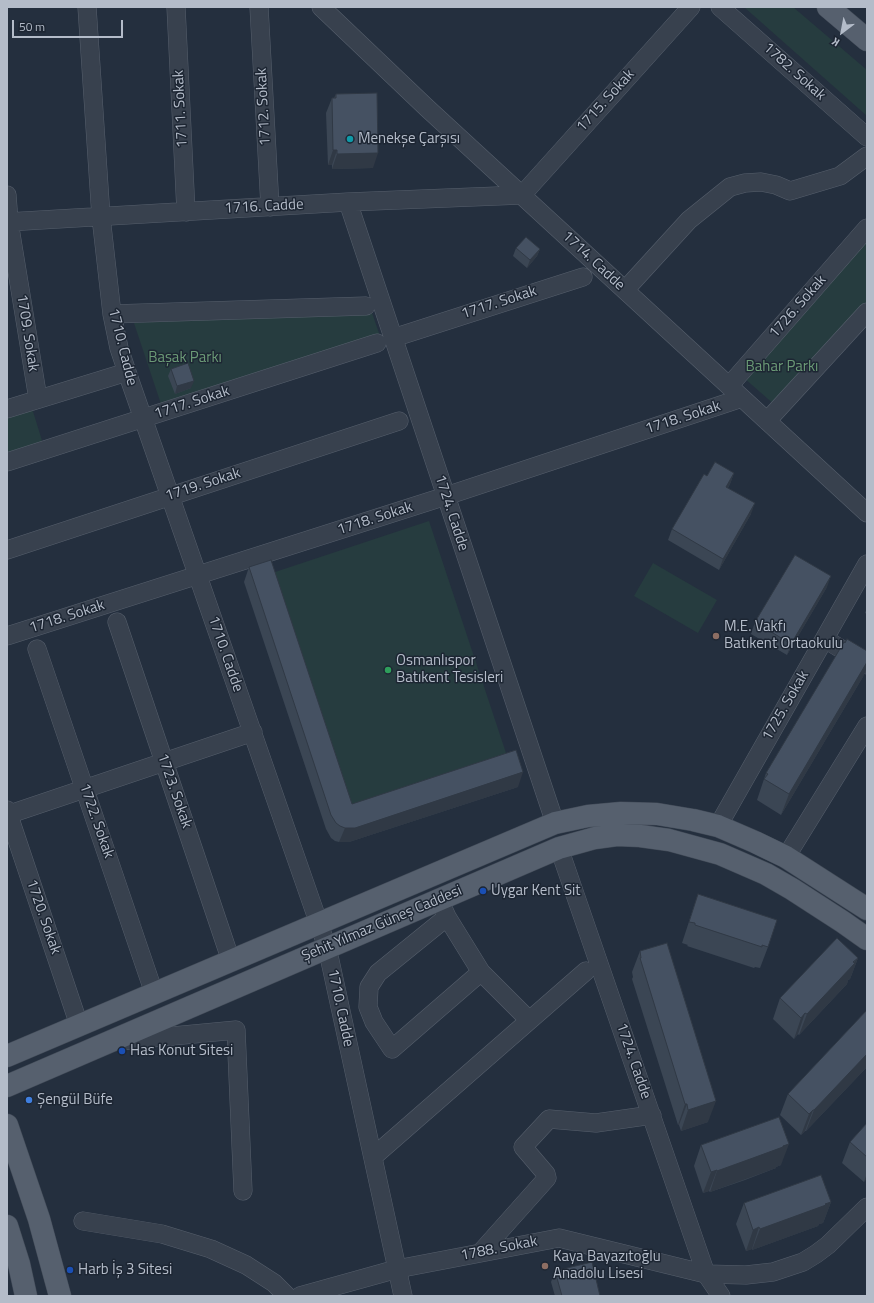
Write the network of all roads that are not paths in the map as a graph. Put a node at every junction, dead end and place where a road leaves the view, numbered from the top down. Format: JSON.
{"nodes":[{"id":1,"x":87,"y":7,"type":"edge"},
{"id":2,"x":176,"y":7,"type":"edge"},
{"id":3,"x":259,"y":7,"type":"edge"},
{"id":4,"x":322,"y":7,"type":"edge"},
{"id":5,"x":691,"y":7,"type":"edge"},
{"id":6,"x":720,"y":7,"type":"edge"},
{"id":7,"x":828,"y":7,"type":"edge"},
{"id":8,"x":867,"y":40,"type":"edge"},
{"id":9,"x":867,"y":137,"type":"edge"},
{"id":10,"x":867,"y":156,"type":"edge"},
{"id":11,"x":7,"y":195,"type":"edge"},
{"id":12,"x":522,"y":195,"type":"junction"},
{"id":13,"x":348,"y":202,"type":"junction"},
{"id":14,"x":270,"y":207,"type":"junction"},
{"id":15,"x":186,"y":212,"type":"junction"},
{"id":16,"x":101,"y":217,"type":"junction"},
{"id":17,"x":8,"y":222,"type":"edge"},
{"id":18,"x":867,"y":228,"type":"edge"},
{"id":19,"x":583,"y":277,"type":"dead end"},
{"id":20,"x":625,"y":290,"type":"junction"},
{"id":21,"x":366,"y":306,"type":"dead end"},
{"id":22,"x":112,"y":314,"type":"junction"},
{"id":23,"x":865,"y":316,"type":"edge"},
{"id":24,"x":385,"y":340,"type":"junction"},
{"id":25,"x":127,"y":372,"type":"junction"},
{"id":26,"x":736,"y":392,"type":"junction"},
{"id":27,"x":38,"y":399,"type":"junction"},
{"id":28,"x":7,"y":409,"type":"edge"},
{"id":29,"x":143,"y":419,"type":"junction"},
{"id":30,"x":400,"y":421,"type":"dead end"},
{"id":31,"x":767,"y":421,"type":"junction"},
{"id":32,"x":7,"y":462,"type":"edge"},
{"id":33,"x":170,"y":496,"type":"junction"},
{"id":34,"x":446,"y":496,"type":"junction"},
{"id":35,"x":867,"y":513,"type":"edge"},
{"id":36,"x":7,"y":550,"type":"edge"},
{"id":37,"x":867,"y":564,"type":"edge"},
{"id":38,"x":198,"y":575,"type":"junction"},
{"id":39,"x":117,"y":622,"type":"dead end"},
{"id":40,"x":7,"y":636,"type":"edge"},
{"id":41,"x":824,"y":639,"type":"junction"},
{"id":42,"x":38,"y":648,"type":"dead end"},
{"id":43,"x":867,"y":665,"type":"edge"},
{"id":44,"x":866,"y":730,"type":"edge"},
{"id":45,"x":253,"y":732,"type":"junction"},
{"id":46,"x":164,"y":762,"type":"junction"},
{"id":47,"x":85,"y":789,"type":"junction"},
{"id":48,"x":8,"y":813,"type":"edge"},
{"id":49,"x":555,"y":823,"type":"junction"},
{"id":50,"x":718,"y":826,"type":"junction"},
{"id":51,"x":559,"y":848,"type":"junction"},
{"id":52,"x":786,"y":857,"type":"junction"},
{"id":53,"x":443,"y":908,"type":"junction"},
{"id":54,"x":867,"y":909,"type":"edge"},
{"id":55,"x":319,"y":923,"type":"junction"},
{"id":56,"x":867,"y":939,"type":"edge"},
{"id":57,"x":327,"y":948,"type":"junction"},
{"id":58,"x":231,"y":961,"type":"junction"},
{"id":59,"x":586,"y":971,"type":"dead end"},
{"id":60,"x":481,"y":972,"type":"junction"},
{"id":61,"x":154,"y":993,"type":"junction"},
{"id":62,"x":529,"y":1020,"type":"junction"},
{"id":63,"x":79,"y":1025,"type":"junction"},
{"id":64,"x":110,"y":1042,"type":"junction"},
{"id":65,"x":7,"y":1056,"type":"edge"},
{"id":66,"x":7,"y":1086,"type":"edge"},
{"id":67,"x":652,"y":1115,"type":"junction"},
{"id":68,"x":7,"y":1125,"type":"edge"},
{"id":69,"x":373,"y":1157,"type":"junction"},
{"id":70,"x":243,"y":1191,"type":"dead end"},
{"id":71,"x":867,"y":1207,"type":"edge"},
{"id":72,"x":83,"y":1221,"type":"dead end"},
{"id":73,"x":7,"y":1226,"type":"edge"},
{"id":74,"x":481,"y":1252,"type":"junction"},
{"id":75,"x":397,"y":1269,"type":"junction"},
{"id":76,"x":706,"y":1274,"type":"junction"},
{"id":77,"x":26,"y":1296,"type":"edge"},
{"id":78,"x":60,"y":1296,"type":"edge"},
{"id":79,"x":287,"y":1296,"type":"edge"},
{"id":80,"x":300,"y":1296,"type":"edge"},
{"id":81,"x":403,"y":1296,"type":"edge"},
{"id":82,"x":721,"y":1296,"type":"edge"}],
"edges":[{"from":1,"to":16,"type":"street","name":"1710. Cadde"},
{"from":2,"to":15,"type":"street","name":"1711. Sokak"},
{"from":3,"to":14,"type":"street","name":"1712. Sokak"},
{"from":4,"to":12,"type":"street","name":"1714. Cadde"},
{"from":5,"to":12,"type":"street","name":"1715. Sokak"},
{"from":6,"to":9,"type":"street","name":"1782. Sokak"},
{"from":7,"to":8,"type":"main road"},
{"from":10,"to":20,"type":"street"},
{"from":11,"to":17,"type":"street","name":"1709. Sokak"},
{"from":12,"to":13,"type":"street","name":"1716. Cadde"},
{"from":12,"to":20,"type":"street","name":"1714. Cadde"},
{"from":13,"to":14,"type":"street","name":"1716. Cadde"},
{"from":13,"to":24,"type":"street","name":"1724. Cadde"},
{"from":14,"to":15,"type":"street","name":"1716. Cadde"},
{"from":15,"to":16,"type":"street","name":"1716. Cadde"},
{"from":16,"to":17,"type":"street","name":"1716. Cadde"},
{"from":16,"to":22,"type":"street","name":"1710. Cadde"},
{"from":17,"to":27,"type":"street","name":"1709. Sokak"},
{"from":18,"to":26,"type":"street","name":"1726. Sokak"},
{"from":19,"to":24,"type":"street","name":"1717. Sokak"},
{"from":20,"to":26,"type":"street","name":"1714. Cadde"},
{"from":21,"to":22,"type":"street"},
{"from":22,"to":25,"type":"street","name":"1710. Cadde"},
{"from":23,"to":31,"type":"street"},
{"from":24,"to":29,"type":"street","name":"1717. Sokak"},
{"from":24,"to":34,"type":"street","name":"1724. Cadde"},
{"from":25,"to":27,"type":"street"},
{"from":25,"to":29,"type":"street","name":"1710. Cadde"},
{"from":26,"to":31,"type":"street","name":"1714. Cadde"},
{"from":26,"to":34,"type":"street","name":"1718. Sokak"},
{"from":27,"to":28,"type":"street"},
{"from":29,"to":32,"type":"street","name":"1717. Sokak"},
{"from":29,"to":33,"type":"street","name":"1710. Cadde"},
{"from":30,"to":33,"type":"street","name":"1719. Sokak"},
{"from":31,"to":35,"type":"street","name":"1714. Cadde"},
{"from":33,"to":36,"type":"street","name":"1719. Sokak"},
{"from":33,"to":38,"type":"street","name":"1710. Cadde"},
{"from":34,"to":38,"type":"street","name":"1718. Sokak"},
{"from":34,"to":49,"type":"street","name":"1724. Cadde"},
{"from":37,"to":41,"type":"street","name":"1725. Sokak"},
{"from":38,"to":40,"type":"street","name":"1718. Sokak"},
{"from":38,"to":45,"type":"street","name":"1710. Cadde"},
{"from":39,"to":46,"type":"street","name":"1723. Sokak"},
{"from":41,"to":43,"type":"street"},
{"from":41,"to":50,"type":"street","name":"1725. Sokak"},
{"from":42,"to":47,"type":"street","name":"1722. Sokak"},
{"from":44,"to":52,"type":"street"},
{"from":45,"to":46,"type":"street"},
{"from":45,"to":55,"type":"street","name":"1710. Cadde"},
{"from":46,"to":47,"type":"street"},
{"from":46,"to":58,"type":"street","name":"1723. Sokak"},
{"from":47,"to":48,"type":"street"},
{"from":47,"to":61,"type":"street","name":"1722. Sokak"},
{"from":48,"to":63,"type":"street","name":"1720. Sokak"},
{"from":49,"to":50,"type":"main road","name":"Şehit Yılmaz Güneş Caddesi"},
{"from":49,"to":55,"type":"main road","name":"Şehit Yılmaz Güneş Caddesi"},
{"from":50,"to":52,"type":"main road","name":"Şehit Yılmaz Güneş Caddesi"},
{"from":51,"to":53,"type":"main road","name":"Şehit Yılmaz Güneş Caddesi"},
{"from":51,"to":56,"type":"main road","name":"Şehit Yılmaz Güneş Caddesi"},
{"from":51,"to":67,"type":"street","name":"1724. Cadde"},
{"from":52,"to":54,"type":"main road","name":"Şehit Yılmaz Güneş Caddesi"},
{"from":53,"to":57,"type":"main road","name":"Şehit Yılmaz Güneş Caddesi"},
{"from":53,"to":60,"type":"street"},
{"from":53,"to":60,"type":"street"},
{"from":55,"to":57,"type":"street","name":"1710. Cadde"},
{"from":55,"to":58,"type":"main road","name":"Şehit Yılmaz Güneş Caddesi"},
{"from":57,"to":64,"type":"main road","name":"Şehit Yılmaz Güneş Caddesi"},
{"from":57,"to":69,"type":"street","name":"1710. Cadde"},
{"from":58,"to":61,"type":"main road","name":"Şehit Yılmaz Güneş Caddesi"},
{"from":59,"to":62,"type":"street"},
{"from":60,"to":62,"type":"street"},
{"from":61,"to":63,"type":"main road","name":"Şehit Yılmaz Güneş Caddesi"},
{"from":62,"to":69,"type":"street"},
{"from":63,"to":65,"type":"main road","name":"Şehit Yılmaz Güneş Caddesi"},
{"from":64,"to":66,"type":"main road","name":"Şehit Yılmaz Güneş Caddesi"},
{"from":64,"to":70,"type":"street"},
{"from":67,"to":74,"type":"street"},
{"from":67,"to":76,"type":"street","name":"1724. Cadde"},
{"from":68,"to":78,"type":"main road"},
{"from":69,"to":75,"type":"street","name":"1710. Cadde"},
{"from":71,"to":76,"type":"street","name":"1788. Sokak"},
{"from":72,"to":79,"type":"street"},
{"from":73,"to":77,"type":"main road"},
{"from":74,"to":75,"type":"street","name":"1788. Sokak"},
{"from":74,"to":76,"type":"street","name":"1788. Sokak"},
{"from":75,"to":80,"type":"street","name":"1788. Sokak"},
{"from":75,"to":81,"type":"street","name":"1710. Cadde"},
{"from":76,"to":82,"type":"street","name":"1724. Cadde"}]}
